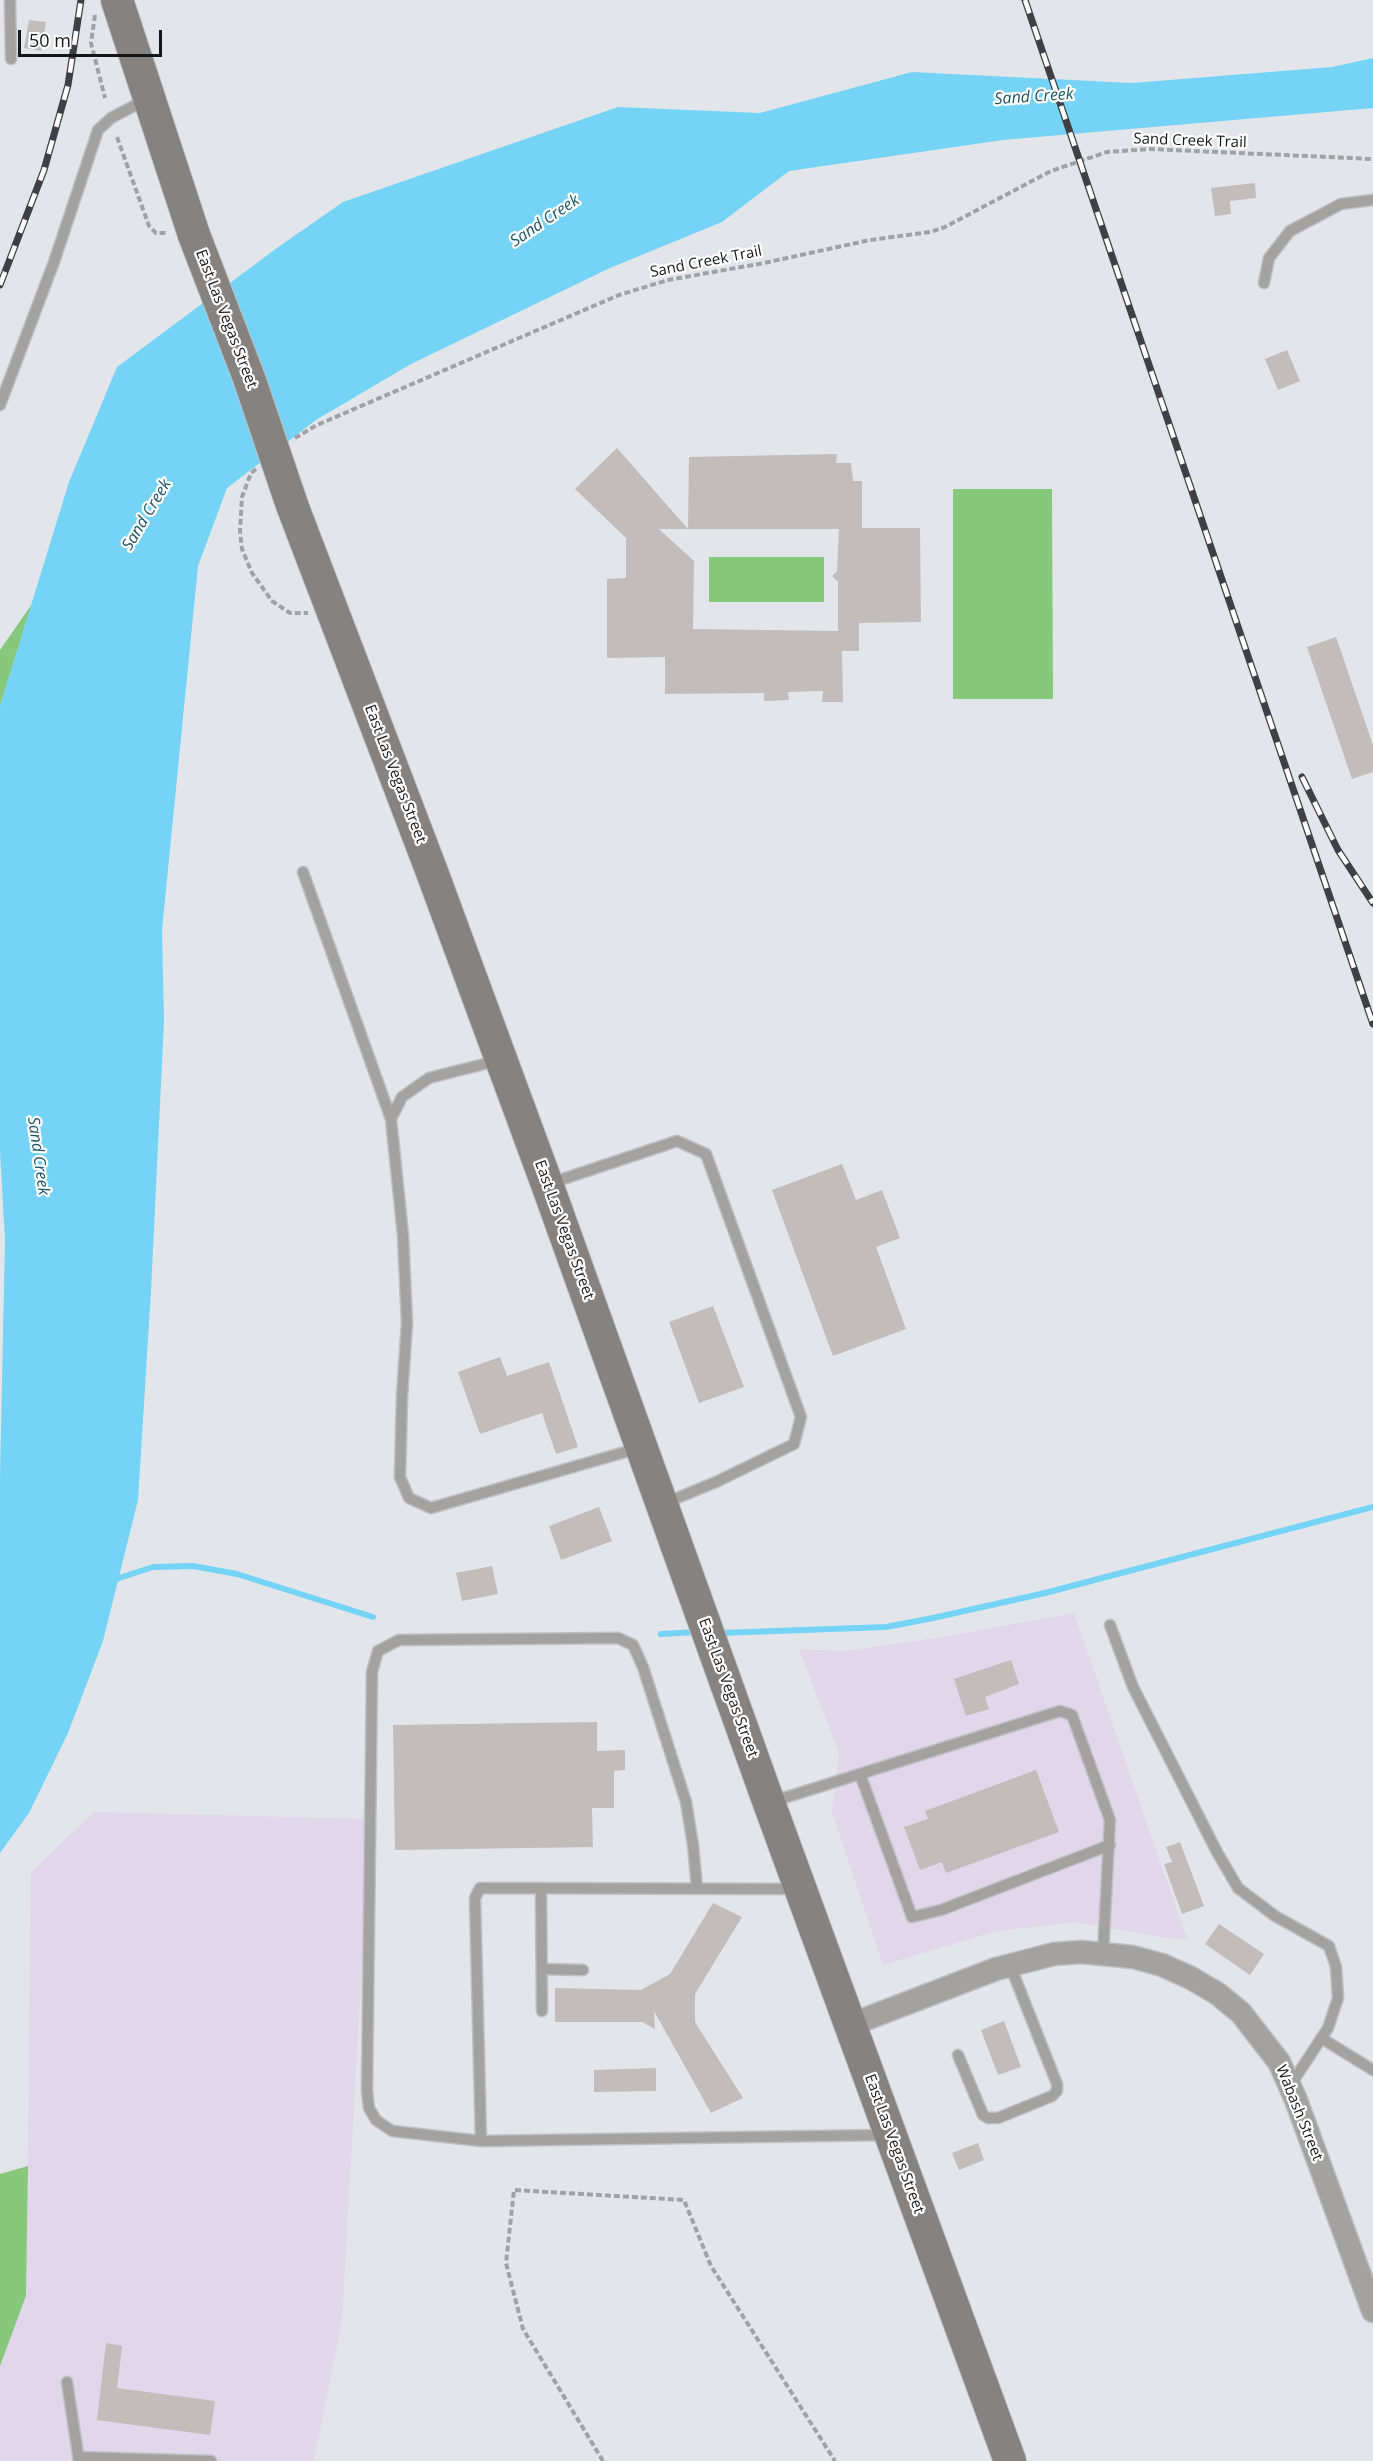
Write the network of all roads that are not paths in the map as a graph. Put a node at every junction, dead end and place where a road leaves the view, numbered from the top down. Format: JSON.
{"nodes":[{"id":1,"x":10,"y":0,"type":"edge"},
{"id":2,"x":107,"y":3,"type":"edge"},
{"id":3,"x":11,"y":59,"type":"dead end"},
{"id":4,"x":150,"y":97,"type":"junction"},
{"id":5,"x":1373,"y":200,"type":"edge"},
{"id":6,"x":1263,"y":283,"type":"dead end"},
{"id":7,"x":0,"y":405,"type":"edge"},
{"id":8,"x":303,"y":872,"type":"dead end"},
{"id":9,"x":501,"y":1059,"type":"junction"},
{"id":10,"x":391,"y":1119,"type":"junction"},
{"id":11,"x":547,"y":1184,"type":"junction"},
{"id":12,"x":642,"y":1447,"type":"junction"},
{"id":13,"x":662,"y":1504,"type":"junction"},
{"id":14,"x":1110,"y":1625,"type":"dead end"},
{"id":15,"x":861,"y":1774,"type":"junction"},
{"id":16,"x":769,"y":1803,"type":"junction"},
{"id":17,"x":1110,"y":1845,"type":"junction"},
{"id":18,"x":541,"y":1888,"type":"junction"},
{"id":19,"x":697,"y":1888,"type":"junction"},
{"id":20,"x":801,"y":1889,"type":"junction"},
{"id":21,"x":1103,"y":1954,"type":"junction"},
{"id":22,"x":1010,"y":1965,"type":"junction"},
{"id":23,"x":542,"y":1970,"type":"junction"},
{"id":24,"x":583,"y":1970,"type":"dead end"},
{"id":25,"x":542,"y":2011,"type":"dead end"},
{"id":26,"x":850,"y":2025,"type":"junction"},
{"id":27,"x":1321,"y":2038,"type":"junction"},
{"id":28,"x":958,"y":2055,"type":"dead end"},
{"id":29,"x":1373,"y":2070,"type":"edge"},
{"id":30,"x":1290,"y":2087,"type":"junction"},
{"id":31,"x":890,"y":2134,"type":"junction"},
{"id":32,"x":481,"y":2141,"type":"junction"},
{"id":33,"x":1373,"y":2311,"type":"edge"},
{"id":34,"x":67,"y":2382,"type":"dead end"},
{"id":35,"x":78,"y":2459,"type":"edge"},
{"id":36,"x":211,"y":2461,"type":"edge"},
{"id":37,"x":1010,"y":2461,"type":"edge"}],
"edges":[{"from":1,"to":3,"type":"lane"},
{"from":2,"to":4,"type":"street","name":"East Las Vegas Street"},
{"from":4,"to":7,"type":"lane"},
{"from":4,"to":9,"type":"street","name":"East Las Vegas Street","bridge":true},
{"from":5,"to":6,"type":"lane"},
{"from":8,"to":10,"type":"lane"},
{"from":9,"to":10,"type":"lane"},
{"from":9,"to":11,"type":"street","name":"East Las Vegas Street"},
{"from":10,"to":12,"type":"lane"},
{"from":11,"to":12,"type":"street","name":"East Las Vegas Street"},
{"from":11,"to":13,"type":"lane"},
{"from":12,"to":13,"type":"street","name":"East Las Vegas Street"},
{"from":13,"to":16,"type":"street","name":"East Las Vegas Street"},
{"from":14,"to":27,"type":"lane"},
{"from":15,"to":16,"type":"lane"},
{"from":15,"to":17,"type":"lane"},
{"from":15,"to":17,"type":"lane"},
{"from":16,"to":20,"type":"street","name":"East Las Vegas Street"},
{"from":17,"to":21,"type":"lane"},
{"from":18,"to":19,"type":"lane"},
{"from":18,"to":23,"type":"lane"},
{"from":18,"to":32,"type":"lane"},
{"from":19,"to":20,"type":"lane"},
{"from":19,"to":32,"type":"lane"},
{"from":20,"to":26,"type":"street","name":"East Las Vegas Street"},
{"from":21,"to":22,"type":"street","name":"Wabash Street"},
{"from":21,"to":30,"type":"street","name":"Wabash Street"},
{"from":22,"to":26,"type":"street","name":"Wabash Street"},
{"from":22,"to":28,"type":"lane"},
{"from":23,"to":24,"type":"lane"},
{"from":23,"to":25,"type":"lane"},
{"from":26,"to":31,"type":"street","name":"East Las Vegas Street"},
{"from":27,"to":29,"type":"lane"},
{"from":27,"to":30,"type":"lane"},
{"from":30,"to":33,"type":"street","name":"Wabash Street"},
{"from":31,"to":32,"type":"lane"},
{"from":31,"to":37,"type":"street","name":"East Las Vegas Street"},
{"from":34,"to":35,"type":"lane"},
{"from":35,"to":36,"type":"lane"}]}
